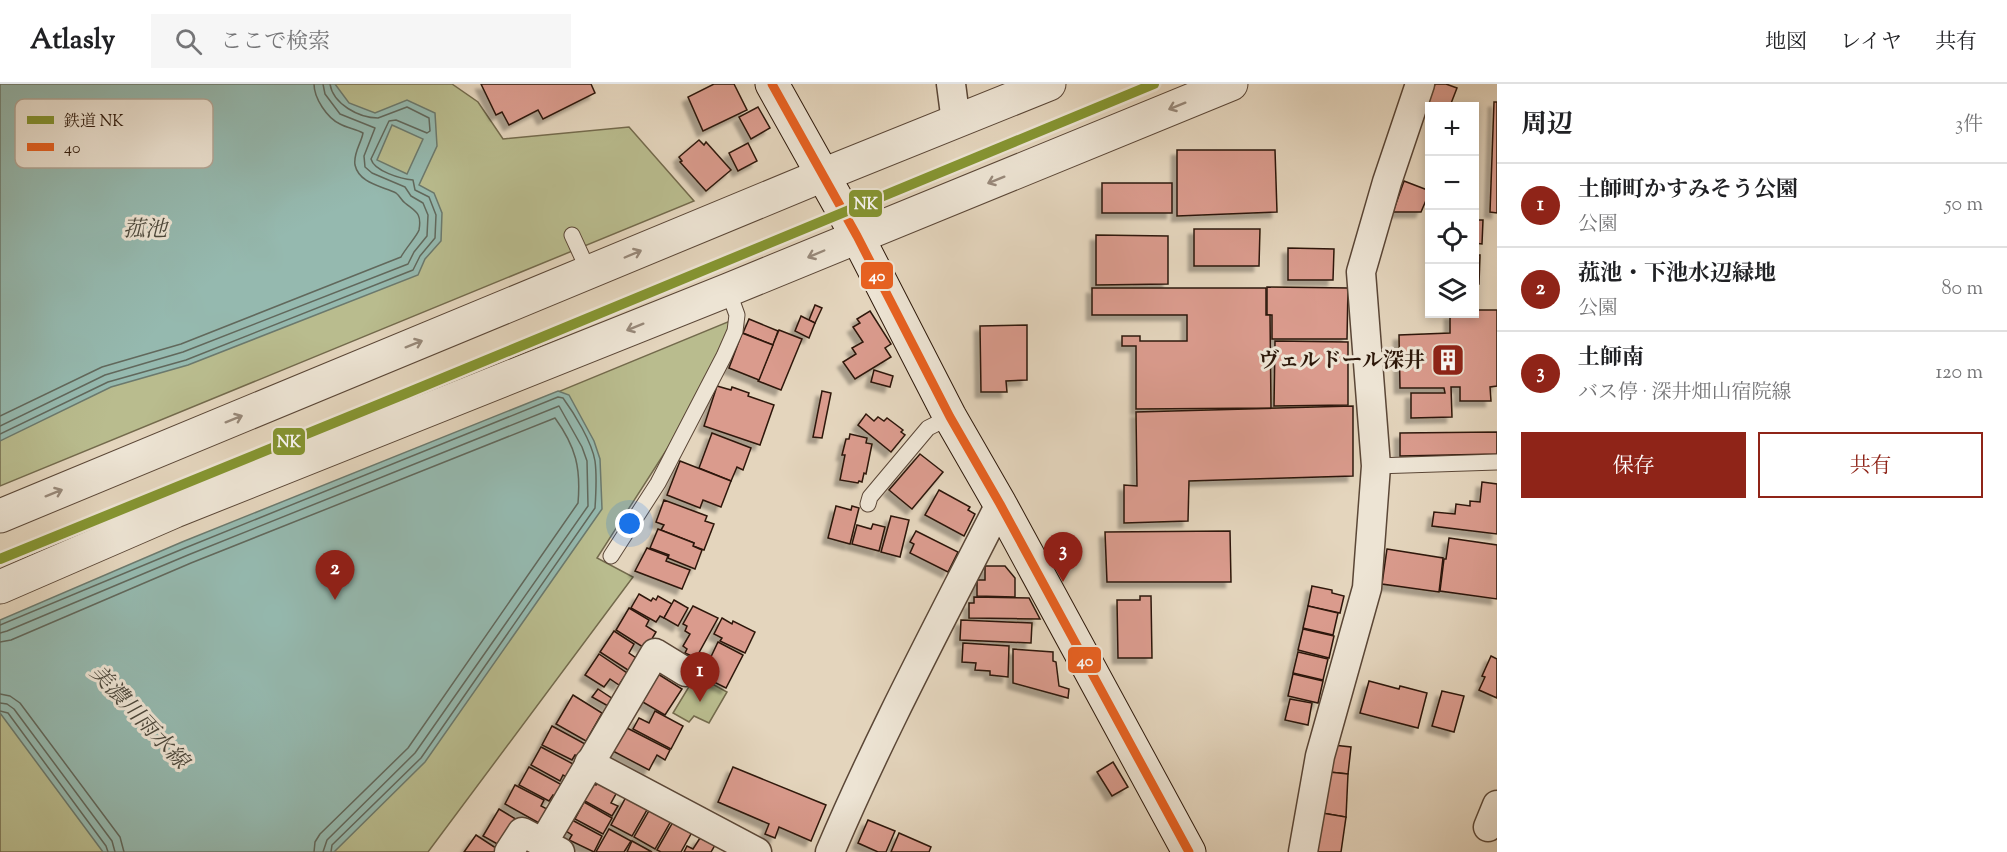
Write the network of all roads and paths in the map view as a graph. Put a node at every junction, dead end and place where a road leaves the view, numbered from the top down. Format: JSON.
{"nodes":[{"id":1,"x":772,"y":84,"type":"edge"},
{"id":2,"x":951,"y":84,"type":"edge"},
{"id":3,"x":1049,"y":84,"type":"edge"},
{"id":4,"x":1231,"y":84,"type":"edge"},
{"id":5,"x":1420,"y":84,"type":"edge"},
{"id":6,"x":956,"y":122,"type":"junction"},
{"id":7,"x":823,"y":175,"type":"junction"},
{"id":8,"x":572,"y":235,"type":"dead end"},
{"id":9,"x":857,"y":236,"type":"junction"},
{"id":10,"x":589,"y":272,"type":"junction"},
{"id":11,"x":728,"y":290,"type":"junction"},
{"id":12,"x":950,"y":417,"type":"junction"},
{"id":13,"x":1497,"y":462,"type":"edge"},
{"id":14,"x":1376,"y":466,"type":"junction"},
{"id":15,"x":868,"y":504,"type":"dead end"},
{"id":16,"x":1000,"y":504,"type":"junction"},
{"id":17,"x":0,"y":516,"type":"edge"},
{"id":18,"x":611,"y":556,"type":"dead end"},
{"id":19,"x":0,"y":587,"type":"edge"},
{"id":20,"x":686,"y":672,"type":"dead end"},
{"id":21,"x":589,"y":763,"type":"junction"},
{"id":22,"x":552,"y":848,"type":"edge"},
{"id":23,"x":509,"y":852,"type":"edge"},
{"id":24,"x":757,"y":852,"type":"edge"},
{"id":25,"x":832,"y":852,"type":"edge"},
{"id":26,"x":1189,"y":852,"type":"edge"},
{"id":27,"x":1303,"y":852,"type":"edge"}],
"edges":[{"from":1,"to":7,"type":"street"},
{"from":2,"to":6,"type":"street"},
{"from":3,"to":6,"type":"street"},
{"from":4,"to":9,"type":"street","one_way":true},
{"from":5,"to":14,"type":"street"},
{"from":6,"to":7,"type":"street"},
{"from":7,"to":9,"type":"street"},
{"from":10,"to":7,"type":"street","one_way":true},
{"from":8,"to":10,"type":"lane"},
{"from":9,"to":11,"type":"street","one_way":true},
{"from":9,"to":12,"type":"street"},
{"from":17,"to":10,"type":"street","one_way":true},
{"from":11,"to":18,"type":"lane"},
{"from":11,"to":19,"type":"street","one_way":true},
{"from":12,"to":15,"type":"lane"},
{"from":12,"to":16,"type":"street"},
{"from":13,"to":14,"type":"lane"},
{"from":14,"to":27,"type":"street"},
{"from":16,"to":25,"type":"street"},
{"from":16,"to":26,"type":"street"},
{"from":20,"to":21,"type":"street"},
{"from":21,"to":22,"type":"street"},
{"from":21,"to":24,"type":"street"},
{"from":22,"to":23,"type":"street"}]}
